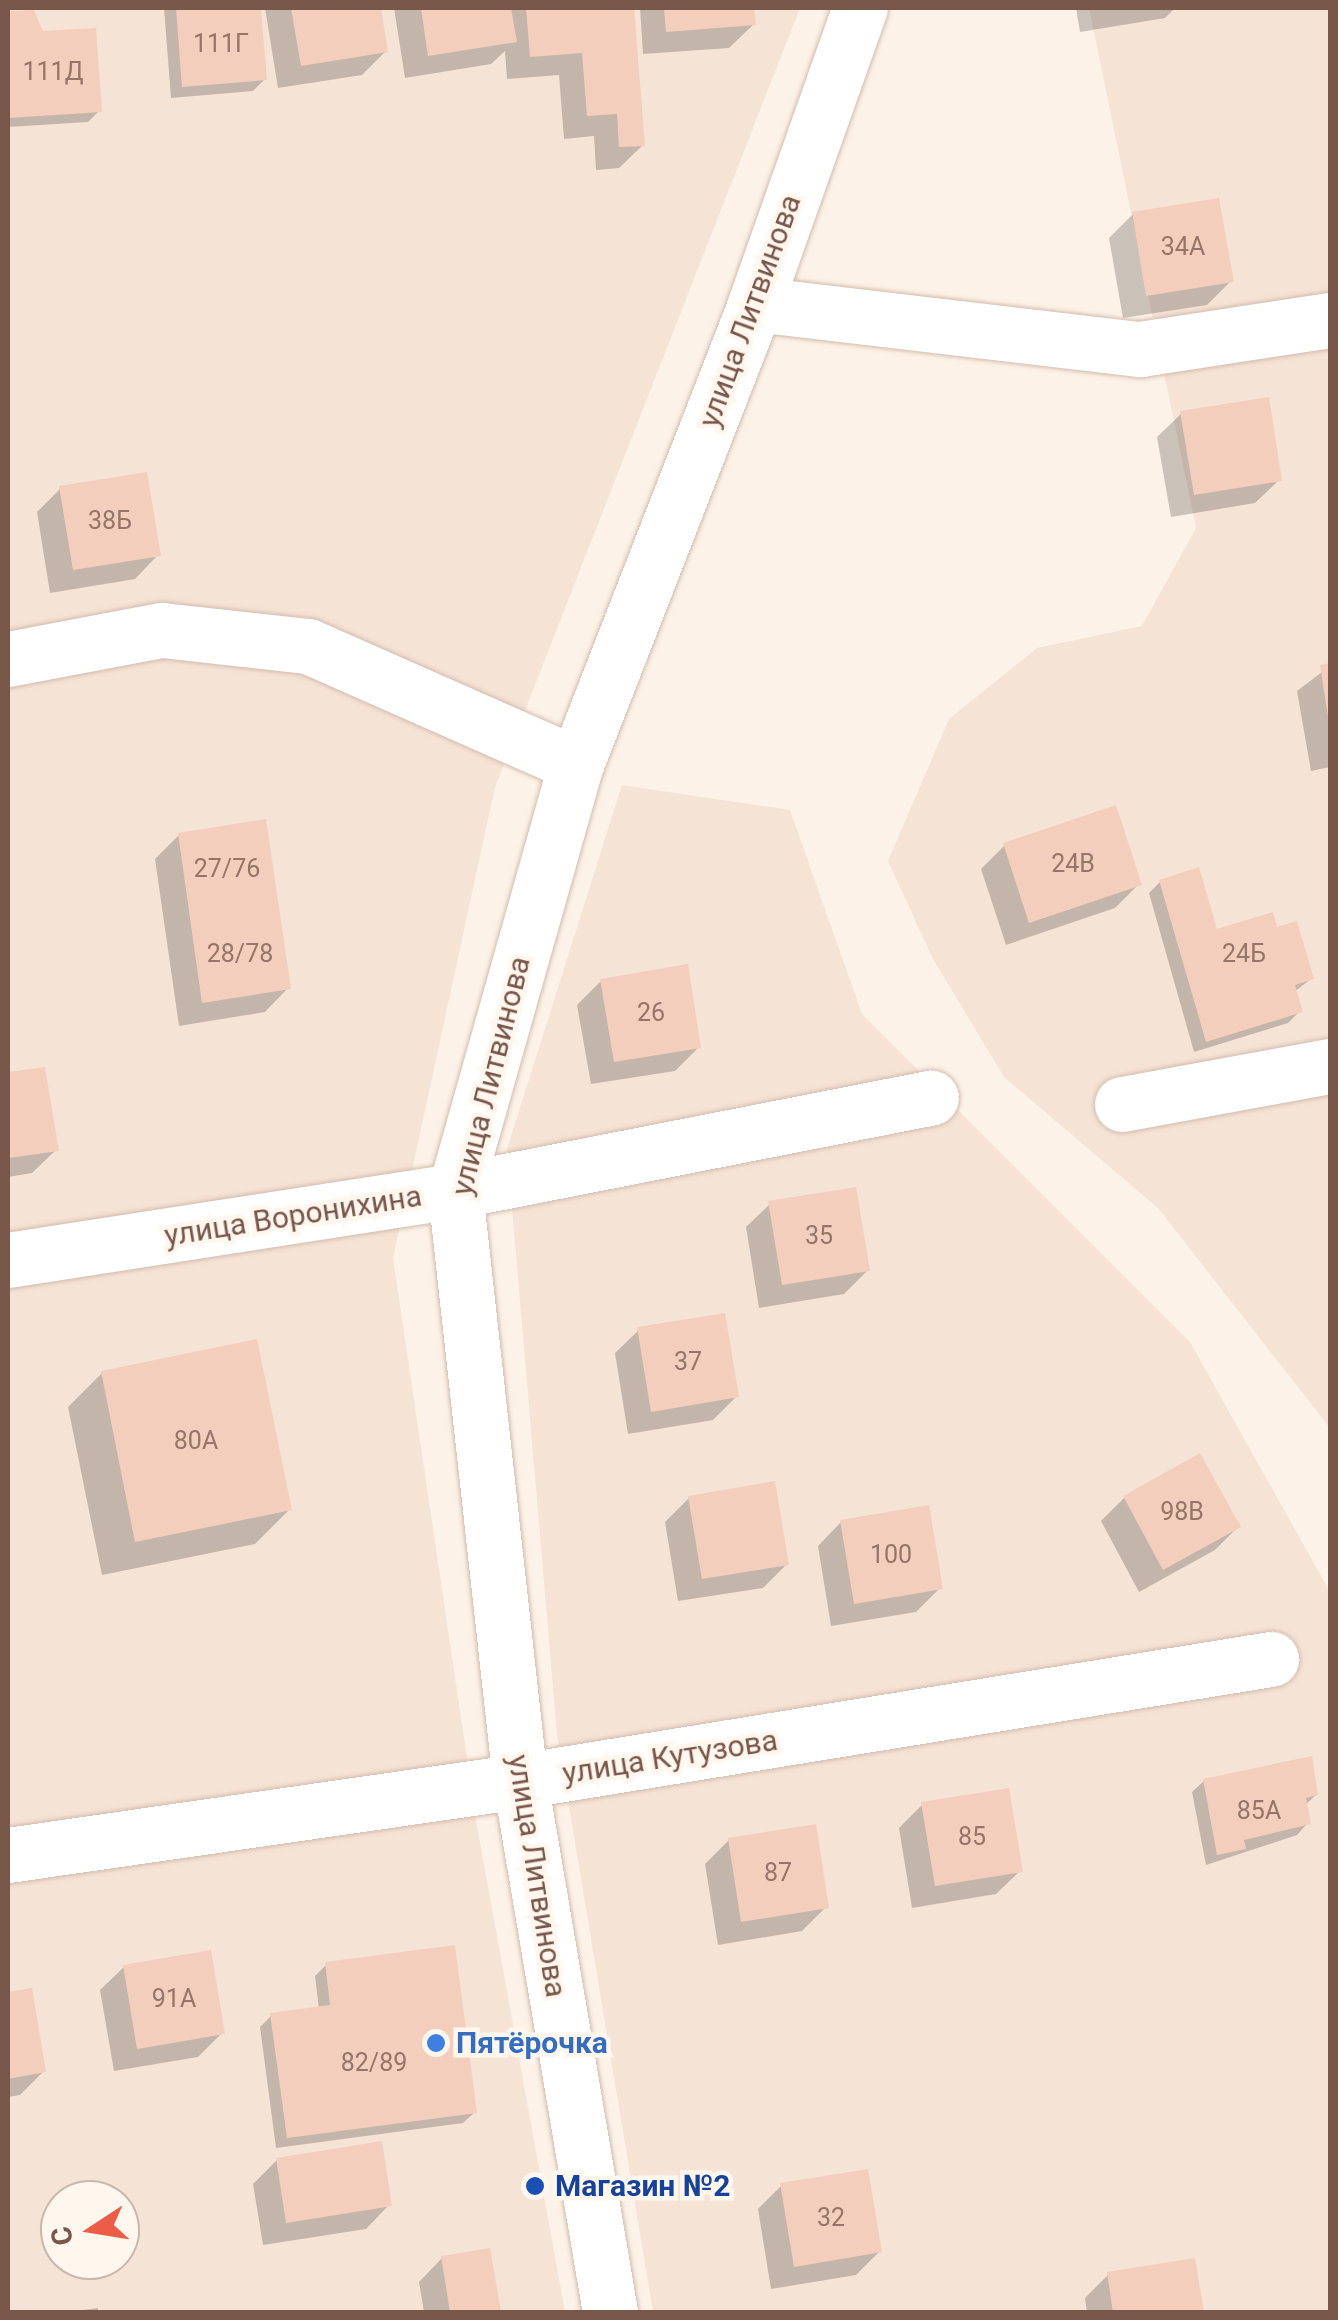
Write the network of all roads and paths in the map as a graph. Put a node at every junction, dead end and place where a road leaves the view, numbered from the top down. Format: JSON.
{"nodes":[{"id":1,"x":860,"y":8,"type":"edge"},
{"id":2,"x":754,"y":304,"type":"junction"},
{"id":3,"x":1330,"y":320,"type":"edge"},
{"id":4,"x":8,"y":659,"type":"edge"},
{"id":5,"x":576,"y":764,"type":"junction"},
{"id":6,"x":1330,"y":1066,"type":"edge"},
{"id":7,"x":931,"y":1098,"type":"dead end"},
{"id":8,"x":1122,"y":1104,"type":"dead end"},
{"id":9,"x":454,"y":1191,"type":"junction"},
{"id":10,"x":8,"y":1260,"type":"edge"},
{"id":11,"x":1271,"y":1659,"type":"dead end"},
{"id":12,"x":520,"y":1781,"type":"junction"},
{"id":13,"x":8,"y":1856,"type":"edge"},
{"id":14,"x":610,"y":2312,"type":"edge"}],
"edges":[{"from":1,"to":2,"type":"street","name":"улица Литвинова"},
{"from":2,"to":3,"type":"street"},
{"from":2,"to":5,"type":"street","name":"улица Литвинова"},
{"from":4,"to":5,"type":"street"},
{"from":5,"to":9,"type":"street","name":"улица Литвинова"},
{"from":6,"to":8,"type":"street"},
{"from":7,"to":9,"type":"street","name":"улица Воронихина"},
{"from":9,"to":10,"type":"street","name":"улица Воронихина"},
{"from":9,"to":12,"type":"street","name":"улица Литвинова"},
{"from":11,"to":12,"type":"street","name":"улица Кутузова"},
{"from":12,"to":13,"type":"street","name":"улица Кутузова"},
{"from":12,"to":14,"type":"street","name":"улица Литвинова"}]}
